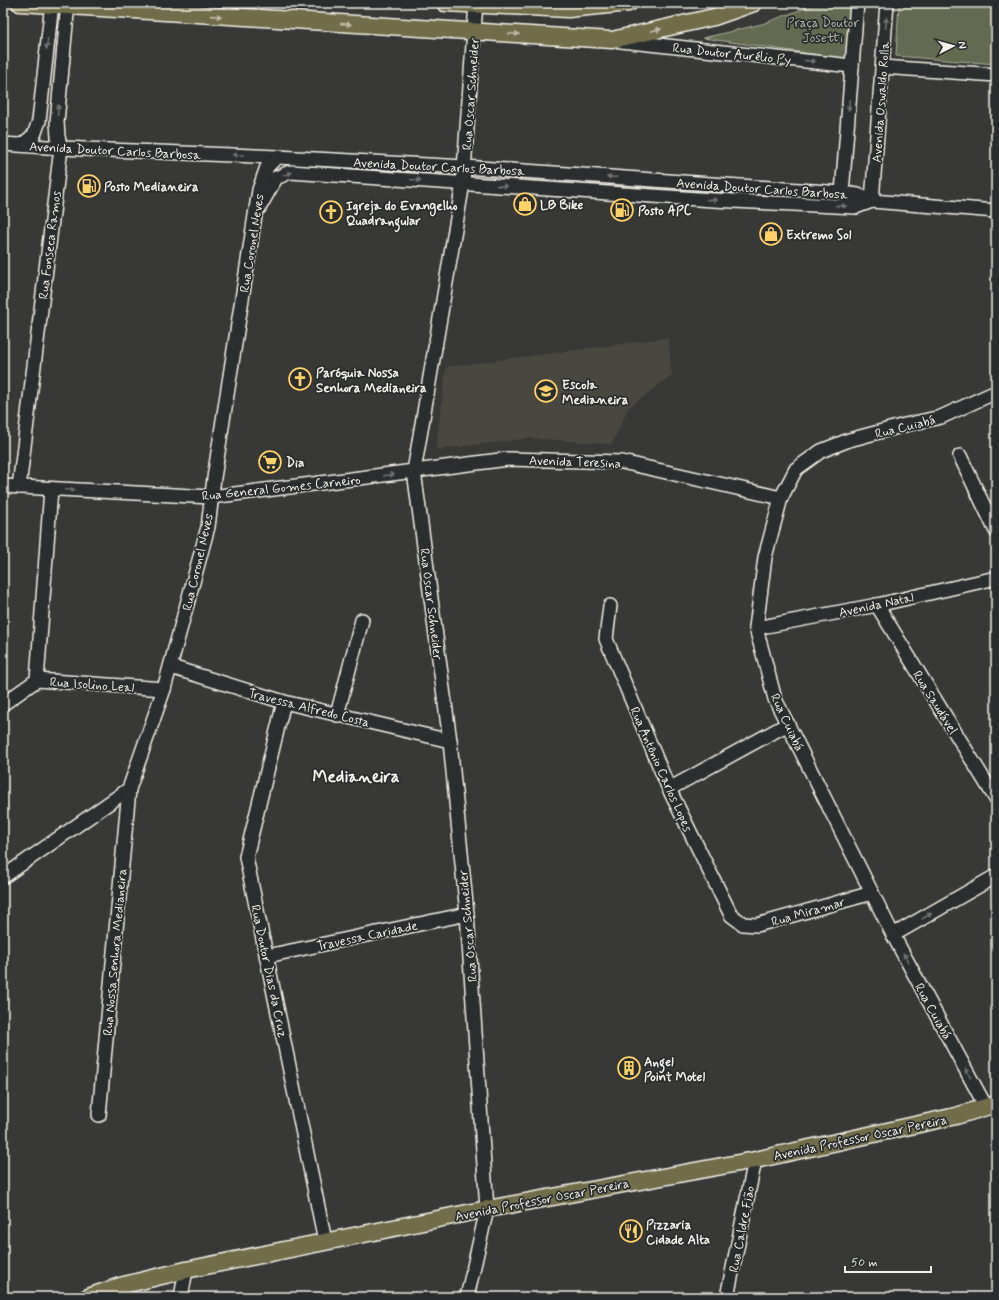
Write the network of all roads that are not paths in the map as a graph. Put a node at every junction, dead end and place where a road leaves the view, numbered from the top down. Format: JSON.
{"nodes":[{"id":1,"x":20,"y":3,"type":"edge"},
{"id":2,"x":445,"y":3,"type":"edge"},
{"id":3,"x":629,"y":3,"type":"edge"},
{"id":4,"x":754,"y":3,"type":"edge"},
{"id":5,"x":857,"y":3,"type":"edge"},
{"id":6,"x":887,"y":3,"type":"edge"},
{"id":7,"x":52,"y":4,"type":"edge"},
{"id":8,"x":476,"y":4,"type":"edge"},
{"id":9,"x":68,"y":5,"type":"edge"},
{"id":10,"x":475,"y":32,"type":"junction"},
{"id":11,"x":612,"y":40,"type":"junction"},
{"id":12,"x":852,"y":66,"type":"junction"},
{"id":13,"x":882,"y":67,"type":"junction"},
{"id":14,"x":996,"y":75,"type":"edge"},
{"id":15,"x":3,"y":144,"type":"edge"},
{"id":16,"x":22,"y":145,"type":"junction"},
{"id":17,"x":61,"y":148,"type":"junction"},
{"id":18,"x":277,"y":157,"type":"junction"},
{"id":19,"x":465,"y":166,"type":"junction"},
{"id":20,"x":463,"y":183,"type":"junction"},
{"id":21,"x":842,"y":193,"type":"junction"},
{"id":22,"x":872,"y":201,"type":"junction"},
{"id":23,"x":996,"y":211,"type":"edge"},
{"id":24,"x":256,"y":214,"type":"junction"},
{"id":25,"x":996,"y":392,"type":"edge"},
{"id":26,"x":960,"y":456,"type":"dead end"},
{"id":27,"x":414,"y":471,"type":"junction"},
{"id":28,"x":3,"y":486,"type":"edge"},
{"id":29,"x":19,"y":487,"type":"junction"},
{"id":30,"x":51,"y":489,"type":"junction"},
{"id":31,"x":211,"y":497,"type":"junction"},
{"id":32,"x":781,"y":498,"type":"junction"},
{"id":33,"x":996,"y":531,"type":"edge"},
{"id":34,"x":996,"y":578,"type":"edge"},
{"id":35,"x":877,"y":604,"type":"junction"},
{"id":36,"x":610,"y":606,"type":"dead end"},
{"id":37,"x":362,"y":620,"type":"dead end"},
{"id":38,"x":756,"y":628,"type":"junction"},
{"id":39,"x":170,"y":667,"type":"junction"},
{"id":40,"x":37,"y":680,"type":"junction"},
{"id":41,"x":164,"y":689,"type":"junction"},
{"id":42,"x":284,"y":702,"type":"junction"},
{"id":43,"x":3,"y":704,"type":"edge"},
{"id":44,"x":337,"y":715,"type":"junction"},
{"id":45,"x":788,"y":724,"type":"junction"},
{"id":46,"x":450,"y":741,"type":"junction"},
{"id":47,"x":129,"y":789,"type":"junction"},
{"id":48,"x":669,"y":789,"type":"junction"},
{"id":49,"x":996,"y":799,"type":"edge"},
{"id":50,"x":996,"y":876,"type":"edge"},
{"id":51,"x":3,"y":877,"type":"edge"},
{"id":52,"x":872,"y":893,"type":"junction"},
{"id":53,"x":467,"y":914,"type":"junction"},
{"id":54,"x":743,"y":924,"type":"joint"},
{"id":55,"x":893,"y":935,"type":"junction"},
{"id":56,"x":267,"y":956,"type":"junction"},
{"id":57,"x":991,"y":1105,"type":"edge"},
{"id":58,"x":99,"y":1115,"type":"dead end"},
{"id":59,"x":754,"y":1160,"type":"junction"},
{"id":60,"x":487,"y":1209,"type":"junction"},
{"id":61,"x":325,"y":1242,"type":"junction"},
{"id":62,"x":186,"y":1270,"type":"junction"},
{"id":63,"x":88,"y":1297,"type":"edge"},
{"id":64,"x":181,"y":1297,"type":"edge"},
{"id":65,"x":468,"y":1297,"type":"edge"},
{"id":66,"x":727,"y":1297,"type":"edge"}],
"edges":[{"from":1,"to":7,"type":"main road"},
{"from":2,"to":8,"type":"main road"},
{"from":3,"to":8,"type":"main road"},
{"from":11,"to":4,"type":"main road","one_way":true},
{"from":5,"to":12,"type":"street"},
{"from":13,"to":6,"type":"street","name":"Avenida Oswaldo Rolla","one_way":true},
{"from":7,"to":9,"type":"main road"},
{"from":7,"to":16,"type":"street","one_way":true},
{"from":8,"to":10,"type":"street","name":"Rua Oscar Schneider"},
{"from":9,"to":10,"type":"main road","one_way":true},
{"from":17,"to":9,"type":"street","name":"Rua Fonseca Ramos","one_way":true},
{"from":10,"to":11,"type":"main road","one_way":true},
{"from":10,"to":19,"type":"street","name":"Rua Oscar Schneider"},
{"from":11,"to":12,"type":"street","name":"Rua Doutor Aurélio Py","one_way":true},
{"from":12,"to":21,"type":"street","one_way":true},
{"from":13,"to":14,"type":"street"},
{"from":13,"to":22,"type":"street","name":"Avenida Oswaldo Rolla"},
{"from":15,"to":16,"type":"street","name":"Avenida Doutor Carlos Barbosa"},
{"from":16,"to":17,"type":"street","name":"Avenida Doutor Carlos Barbosa"},
{"from":18,"to":17,"type":"street","name":"Avenida Doutor Carlos Barbosa","one_way":true},
{"from":17,"to":29,"type":"street","name":"Rua Fonseca Ramos"},
{"from":18,"to":19,"type":"street","name":"Avenida Doutor Carlos Barbosa"},
{"from":18,"to":24,"type":"street","name":"Rua Coronel Neves"},
{"from":19,"to":20,"type":"street","name":"Rua Oscar Schneider"},
{"from":21,"to":19,"type":"street","name":"Avenida Doutor Carlos Barbosa","one_way":true},
{"from":20,"to":22,"type":"street","name":"Avenida Doutor Carlos Barbosa","one_way":true},
{"from":24,"to":20,"type":"street","name":"Avenida Doutor Carlos Barbosa","one_way":true},
{"from":20,"to":27,"type":"street","name":"Rua Oscar Schneider"},
{"from":21,"to":22,"type":"street","name":"Avenida Doutor Carlos Barbosa"},
{"from":22,"to":23,"type":"street","name":"Avenida Doutor Carlos Barbosa"},
{"from":24,"to":31,"type":"street","name":"Rua Coronel Neves"},
{"from":25,"to":32,"type":"street","name":"Rua Cuiabá"},
{"from":26,"to":33,"type":"street"},
{"from":31,"to":27,"type":"street","name":"Rua General Gomes Carneiro","one_way":true},
{"from":27,"to":32,"type":"street","name":"Avenida Teresina"},
{"from":27,"to":46,"type":"street","name":"Rua Oscar Schneider"},
{"from":28,"to":29,"type":"street","name":"Rua General Gomes Carneiro"},
{"from":29,"to":30,"type":"street","name":"Rua General Gomes Carneiro"},
{"from":30,"to":31,"type":"street","name":"Rua General Gomes Carneiro","one_way":true},
{"from":30,"to":40,"type":"street"},
{"from":31,"to":39,"type":"street","name":"Rua Coronel Neves"},
{"from":32,"to":38,"type":"street","name":"Rua Cuiabá"},
{"from":34,"to":35,"type":"street","name":"Avenida Natal"},
{"from":35,"to":38,"type":"street","name":"Avenida Natal"},
{"from":35,"to":49,"type":"street","name":"Rua Saudável"},
{"from":36,"to":48,"type":"street","name":"Rua Antônio Carlos Lopes"},
{"from":37,"to":44,"type":"street"},
{"from":38,"to":45,"type":"street","name":"Rua Cuiabá"},
{"from":39,"to":41,"type":"street","name":"Rua Coronel Neves"},
{"from":39,"to":42,"type":"street","name":"Travessa Alfredo Costa"},
{"from":40,"to":41,"type":"street","name":"Rua Isolino Leal"},
{"from":40,"to":43,"type":"street","name":"Rua Isolino Leal"},
{"from":41,"to":47,"type":"street","name":"Rua Coronel Neves"},
{"from":42,"to":44,"type":"street","name":"Travessa Alfredo Costa"},
{"from":42,"to":56,"type":"street","name":"Rua Doutor Dias da Cruz"},
{"from":44,"to":46,"type":"street","name":"Travessa Alfredo Costa"},
{"from":45,"to":48,"type":"street"},
{"from":45,"to":52,"type":"street","name":"Rua Cuiabá"},
{"from":46,"to":53,"type":"street","name":"Rua Oscar Schneider"},
{"from":47,"to":51,"type":"street"},
{"from":47,"to":58,"type":"street","name":"Rua Nossa Senhora Medianeira"},
{"from":48,"to":54,"type":"street","name":"Rua Antônio Carlos Lopes"},
{"from":55,"to":50,"type":"street","one_way":true},
{"from":52,"to":54,"type":"street","name":"Rua Miramar"},
{"from":52,"to":55,"type":"street","name":"Rua Cuiabá"},
{"from":53,"to":56,"type":"street","name":"Travessa Caridade"},
{"from":53,"to":60,"type":"street","name":"Rua Oscar Schneider"},
{"from":57,"to":55,"type":"street","name":"Rua Cuiabá","one_way":true},
{"from":56,"to":61,"type":"street","name":"Rua Doutor Dias da Cruz"},
{"from":57,"to":59,"type":"main road","name":"Avenida Professor Oscar Pereira"},
{"from":59,"to":60,"type":"main road","name":"Avenida Professor Oscar Pereira"},
{"from":59,"to":66,"type":"street","name":"Rua Caldre Fião"},
{"from":60,"to":61,"type":"main road","name":"Avenida Professor Oscar Pereira"},
{"from":60,"to":65,"type":"street","name":"Rua Oscar Schneider"},
{"from":61,"to":62,"type":"main road","name":"Avenida Professor Oscar Pereira"},
{"from":62,"to":63,"type":"main road","name":"Avenida Professor Oscar Pereira"},
{"from":62,"to":64,"type":"street"}]}
